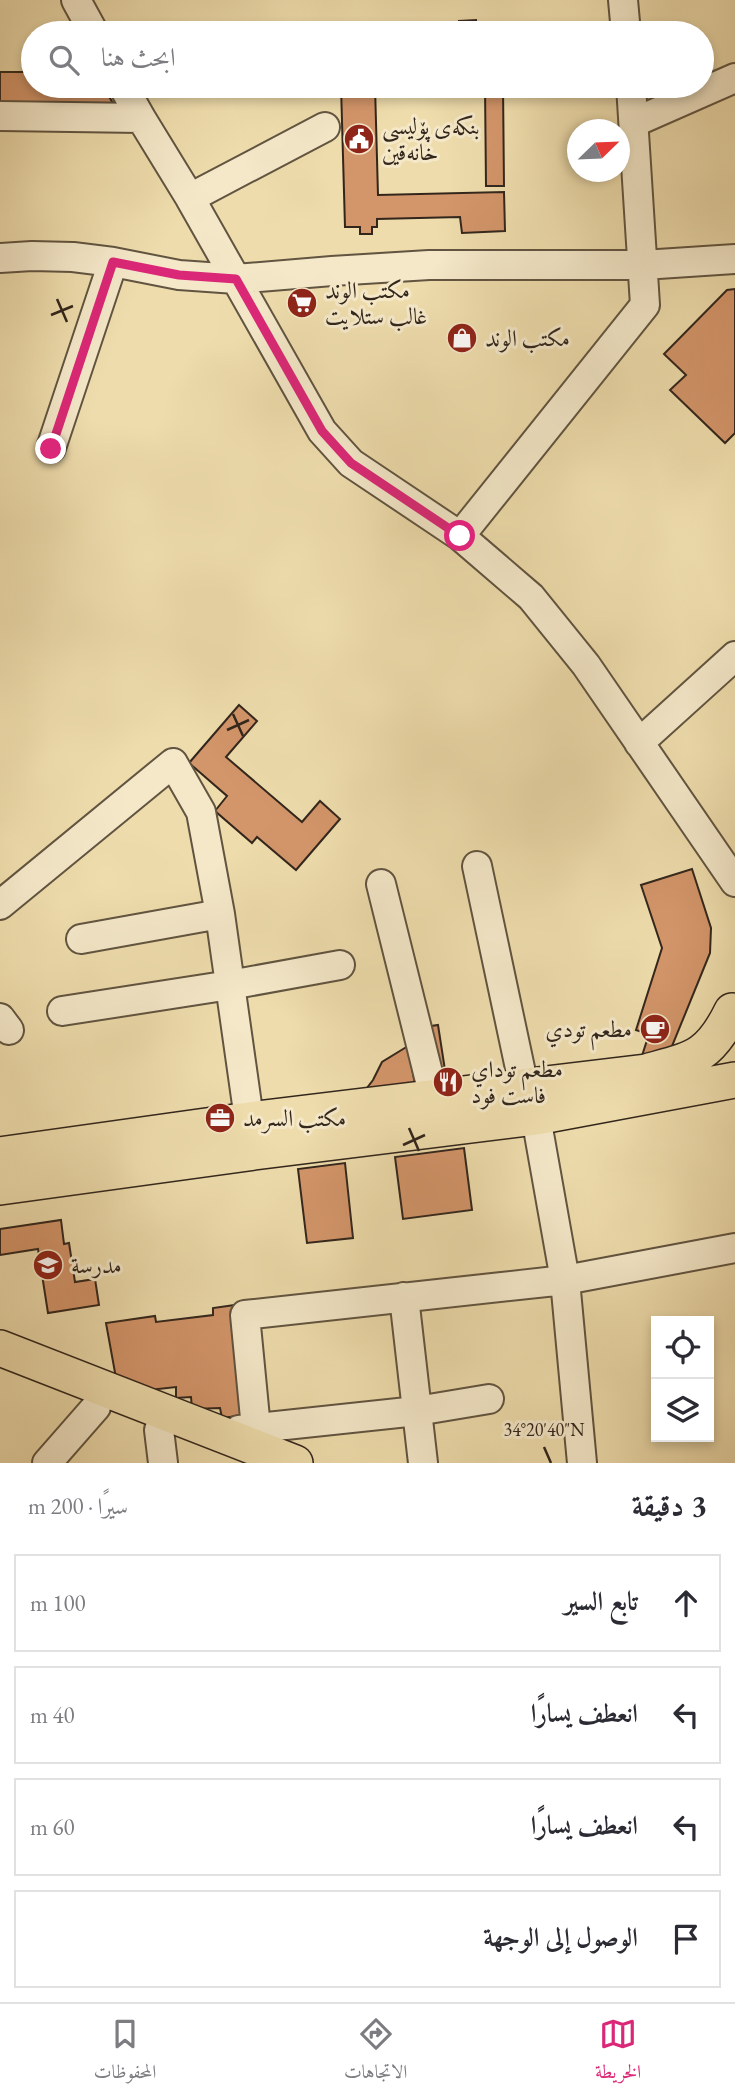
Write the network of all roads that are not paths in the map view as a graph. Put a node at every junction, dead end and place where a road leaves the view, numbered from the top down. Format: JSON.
{"nodes":[{"id":1,"x":76,"y":0,"type":"edge"},
{"id":2,"x":623,"y":0,"type":"edge"},
{"id":3,"x":87,"y":21,"type":"edge"},
{"id":4,"x":625,"y":21,"type":"edge"},
{"id":5,"x":735,"y":78,"type":"edge"},
{"id":6,"x":714,"y":87,"type":"edge"},
{"id":7,"x":130,"y":98,"type":"edge"},
{"id":8,"x":632,"y":98,"type":"edge"},
{"id":9,"x":690,"y":98,"type":"edge"},
{"id":10,"x":0,"y":116,"type":"edge"},
{"id":11,"x":141,"y":118,"type":"junction"},
{"id":12,"x":635,"y":122,"type":"junction"},
{"id":13,"x":325,"y":127,"type":"dead end"},
{"id":14,"x":190,"y":198,"type":"junction"},
{"id":15,"x":0,"y":258,"type":"edge"},
{"id":16,"x":735,"y":259,"type":"edge"},
{"id":17,"x":113,"y":262,"type":"junction"},
{"id":18,"x":643,"y":265,"type":"junction"},
{"id":19,"x":236,"y":279,"type":"junction"},
{"id":20,"x":51,"y":449,"type":"dead end"},
{"id":21,"x":460,"y":536,"type":"junction"},
{"id":22,"x":735,"y":656,"type":"edge"},
{"id":23,"x":639,"y":743,"type":"junction"},
{"id":24,"x":477,"y":866,"type":"dead end"},
{"id":25,"x":735,"y":882,"type":"edge"},
{"id":26,"x":381,"y":884,"type":"dead end"},
{"id":27,"x":0,"y":905,"type":"edge"},
{"id":28,"x":220,"y":914,"type":"junction"},
{"id":29,"x":81,"y":939,"type":"dead end"},
{"id":30,"x":340,"y":965,"type":"dead end"},
{"id":31,"x":230,"y":985,"type":"junction"},
{"id":32,"x":62,"y":1011,"type":"dead end"},
{"id":33,"x":734,"y":1015,"type":"edge"},
{"id":34,"x":735,"y":1080,"type":"edge"},
{"id":35,"x":434,"y":1097,"type":"junction"},
{"id":36,"x":530,"y":1102,"type":"junction"},
{"id":37,"x":251,"y":1136,"type":"junction"},
{"id":38,"x":0,"y":1155,"type":"edge"},
{"id":39,"x":0,"y":1187,"type":"edge"},
{"id":40,"x":735,"y":1248,"type":"edge"},
{"id":41,"x":565,"y":1280,"type":"junction"},
{"id":42,"x":404,"y":1297,"type":"junction"},
{"id":43,"x":0,"y":1348,"type":"edge"},
{"id":44,"x":0,"y":1373,"type":"edge"},
{"id":45,"x":489,"y":1399,"type":"dead end"},
{"id":46,"x":96,"y":1407,"type":"junction"},
{"id":47,"x":417,"y":1411,"type":"junction"},
{"id":48,"x":251,"y":1446,"type":"edge"},
{"id":49,"x":161,"y":1447,"type":"edge"},
{"id":50,"x":47,"y":1463,"type":"edge"},
{"id":51,"x":295,"y":1463,"type":"edge"},
{"id":52,"x":422,"y":1463,"type":"edge"},
{"id":53,"x":582,"y":1463,"type":"edge"}],
"edges":[{"from":1,"to":3,"type":"street"},
{"from":2,"to":4,"type":"street"},
{"from":5,"to":6,"type":"street"},
{"from":7,"to":11,"type":"street"},
{"from":8,"to":12,"type":"street"},
{"from":9,"to":12,"type":"street"},
{"from":10,"to":11,"type":"street"},
{"from":11,"to":14,"type":"street"},
{"from":12,"to":18,"type":"street"},
{"from":13,"to":14,"type":"street"},
{"from":14,"to":19,"type":"street"},
{"from":15,"to":17,"type":"street"},
{"from":16,"to":18,"type":"street"},
{"from":17,"to":19,"type":"street"},
{"from":17,"to":20,"type":"street"},
{"from":18,"to":19,"type":"street"},
{"from":18,"to":21,"type":"street"},
{"from":19,"to":21,"type":"street"},
{"from":21,"to":23,"type":"street"},
{"from":22,"to":23,"type":"street"},
{"from":23,"to":25,"type":"street"},
{"from":24,"to":36,"type":"street"},
{"from":26,"to":35,"type":"street"},
{"from":27,"to":28,"type":"street"},
{"from":28,"to":29,"type":"street"},
{"from":28,"to":31,"type":"street"},
{"from":30,"to":31,"type":"street"},
{"from":31,"to":32,"type":"street"},
{"from":31,"to":37,"type":"street"},
{"from":33,"to":36,"type":"main road"},
{"from":34,"to":36,"type":"main road"},
{"from":35,"to":36,"type":"main road"},
{"from":35,"to":37,"type":"main road"},
{"from":36,"to":37,"type":"main road"},
{"from":36,"to":41,"type":"street"},
{"from":37,"to":38,"type":"main road"},
{"from":37,"to":39,"type":"main road"},
{"from":40,"to":41,"type":"street"},
{"from":41,"to":42,"type":"street"},
{"from":41,"to":53,"type":"street"},
{"from":42,"to":47,"type":"street"},
{"from":42,"to":48,"type":"street"},
{"from":43,"to":48,"type":"main road"},
{"from":44,"to":46,"type":"main road"},
{"from":45,"to":47,"type":"street"},
{"from":46,"to":49,"type":"main road"},
{"from":46,"to":50,"type":"street"},
{"from":47,"to":48,"type":"street"},
{"from":47,"to":52,"type":"street"},
{"from":48,"to":49,"type":"main road"},
{"from":48,"to":51,"type":"main road"}]}
